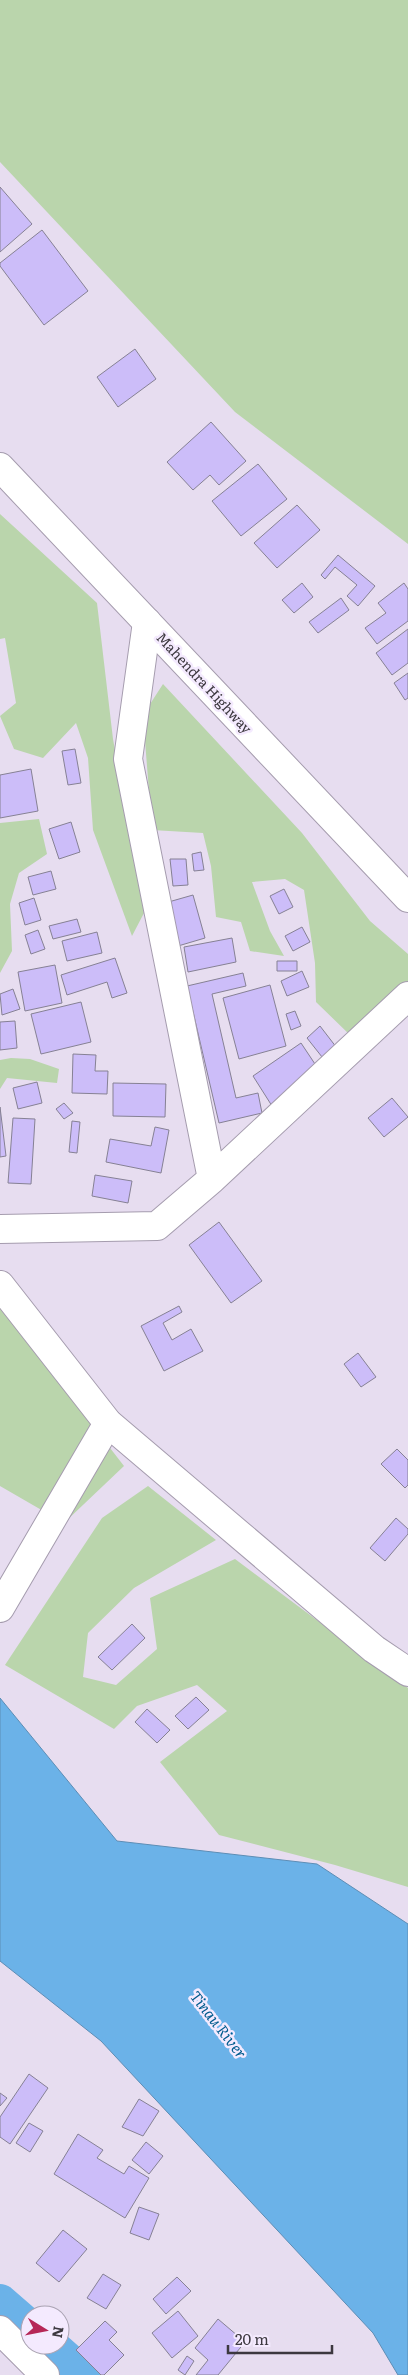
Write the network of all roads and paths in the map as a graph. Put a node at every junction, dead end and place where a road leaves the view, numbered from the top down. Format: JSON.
{"nodes":[{"id":1,"x":0,"y":467,"type":"edge"},
{"id":2,"x":147,"y":622,"type":"junction"},
{"id":3,"x":408,"y":898,"type":"edge"},
{"id":4,"x":408,"y":996,"type":"edge"},
{"id":5,"x":212,"y":1178,"type":"junction"},
{"id":6,"x":0,"y":1229,"type":"edge"},
{"id":7,"x":0,"y":1285,"type":"edge"},
{"id":8,"x":108,"y":1423,"type":"junction"},
{"id":9,"x":0,"y":1608,"type":"edge"},
{"id":10,"x":408,"y":1672,"type":"edge"},
{"id":11,"x":0,"y":2330,"type":"edge"},
{"id":12,"x":45,"y":2375,"type":"edge"}],
"edges":[{"from":1,"to":2,"type":"main road","name":"Mahendra Highway"},
{"from":2,"to":3,"type":"main road","name":"Mahendra Highway"},
{"from":2,"to":5,"type":"main road"},
{"from":4,"to":5,"type":"main road"},
{"from":5,"to":6,"type":"main road"},
{"from":7,"to":8,"type":"main road"},
{"from":8,"to":9,"type":"main road"},
{"from":8,"to":10,"type":"main road"},
{"from":11,"to":12,"type":"main road"}]}
